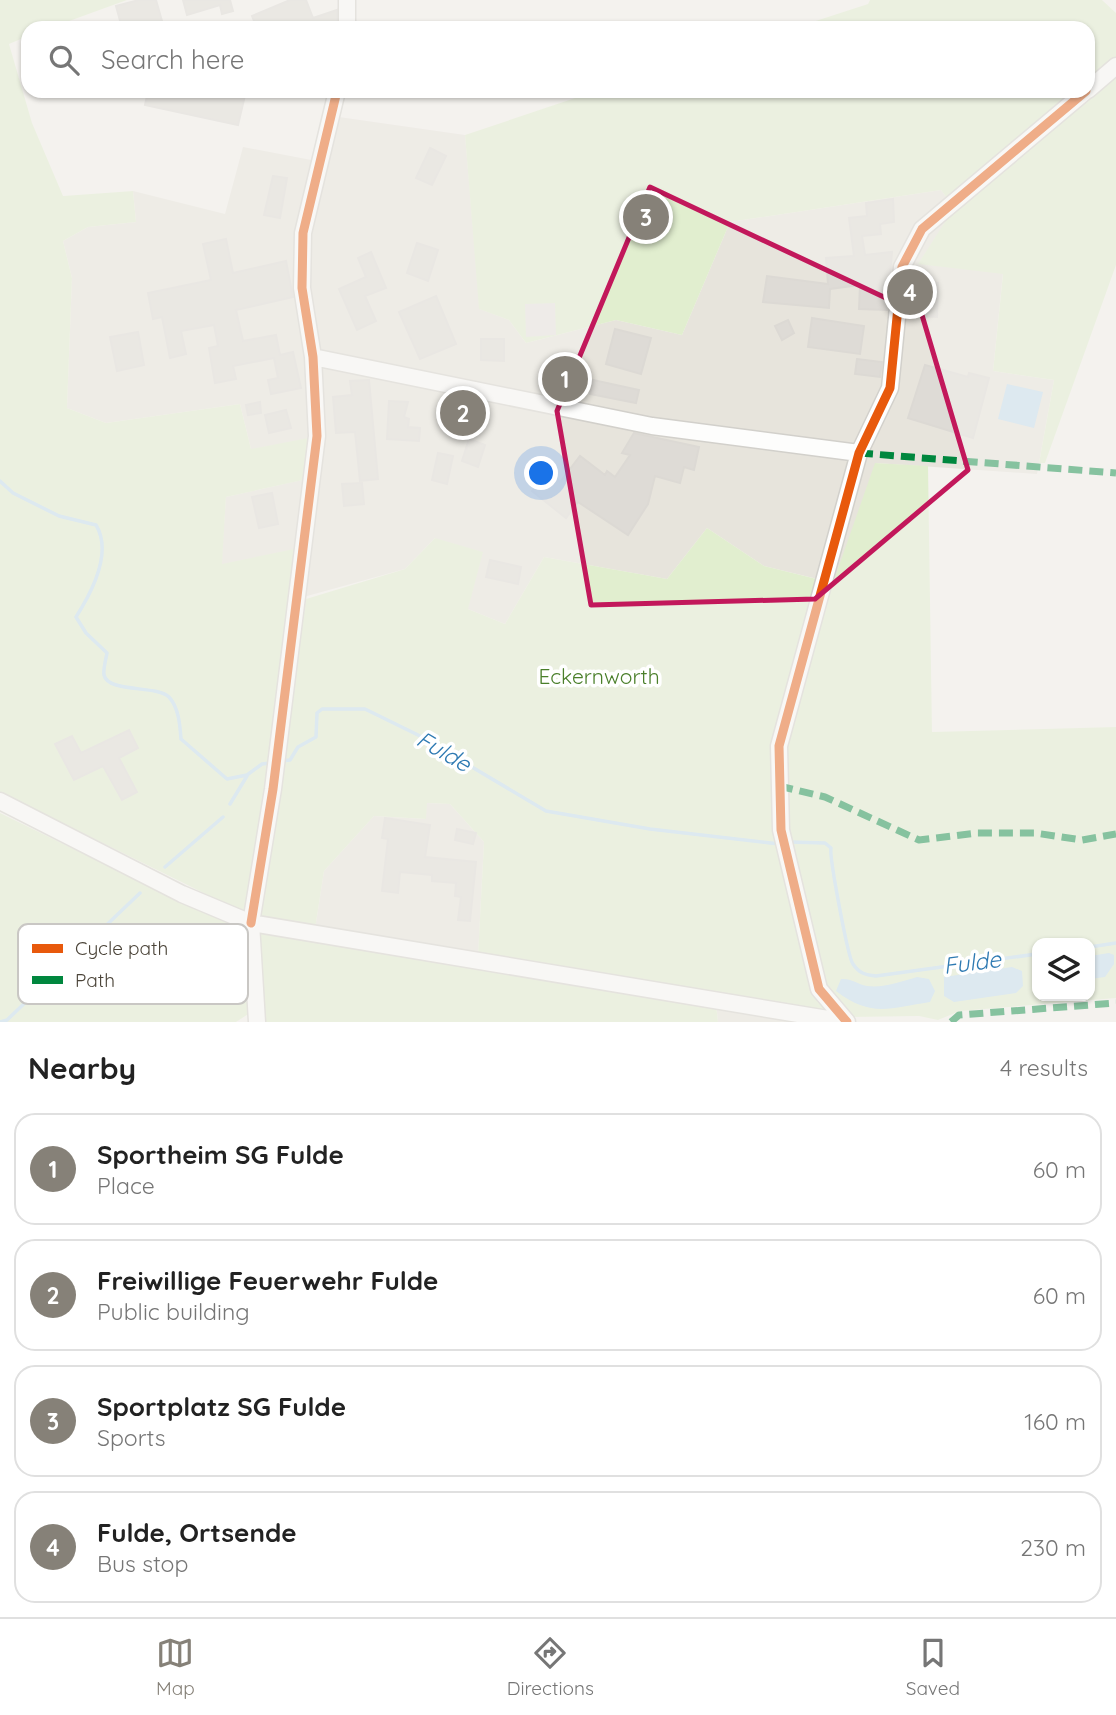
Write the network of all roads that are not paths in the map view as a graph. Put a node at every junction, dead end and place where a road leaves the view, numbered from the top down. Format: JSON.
{"nodes":[{"id":1,"x":347,"y":0,"type":"edge"},
{"id":2,"x":347,"y":21,"type":"edge"},
{"id":3,"x":1116,"y":66,"type":"edge"},
{"id":4,"x":1095,"y":83,"type":"edge"},
{"id":5,"x":335,"y":98,"type":"edge"},
{"id":6,"x":1078,"y":98,"type":"edge"},
{"id":7,"x":313,"y":357,"type":"junction"},
{"id":8,"x":859,"y":453,"type":"junction"},
{"id":9,"x":0,"y":801,"type":"edge"},
{"id":10,"x":251,"y":923,"type":"junction"},
{"id":11,"x":818,"y":989,"type":"junction"},
{"id":12,"x":796,"y":1013,"type":"junction"},
{"id":13,"x":257,"y":1022,"type":"edge"},
{"id":14,"x":846,"y":1022,"type":"edge"}],
"edges":[{"from":1,"to":2,"type":"street"},
{"from":3,"to":4,"type":"street"},
{"from":5,"to":7,"type":"street"},
{"from":6,"to":8,"type":"street"},
{"from":7,"to":8,"type":"street"},
{"from":7,"to":10,"type":"street"},
{"from":8,"to":11,"type":"street"},
{"from":9,"to":10,"type":"street"},
{"from":10,"to":12,"type":"street"},
{"from":10,"to":13,"type":"street"},
{"from":11,"to":12,"type":"street"},
{"from":11,"to":14,"type":"street"},
{"from":12,"to":14,"type":"street"}]}
